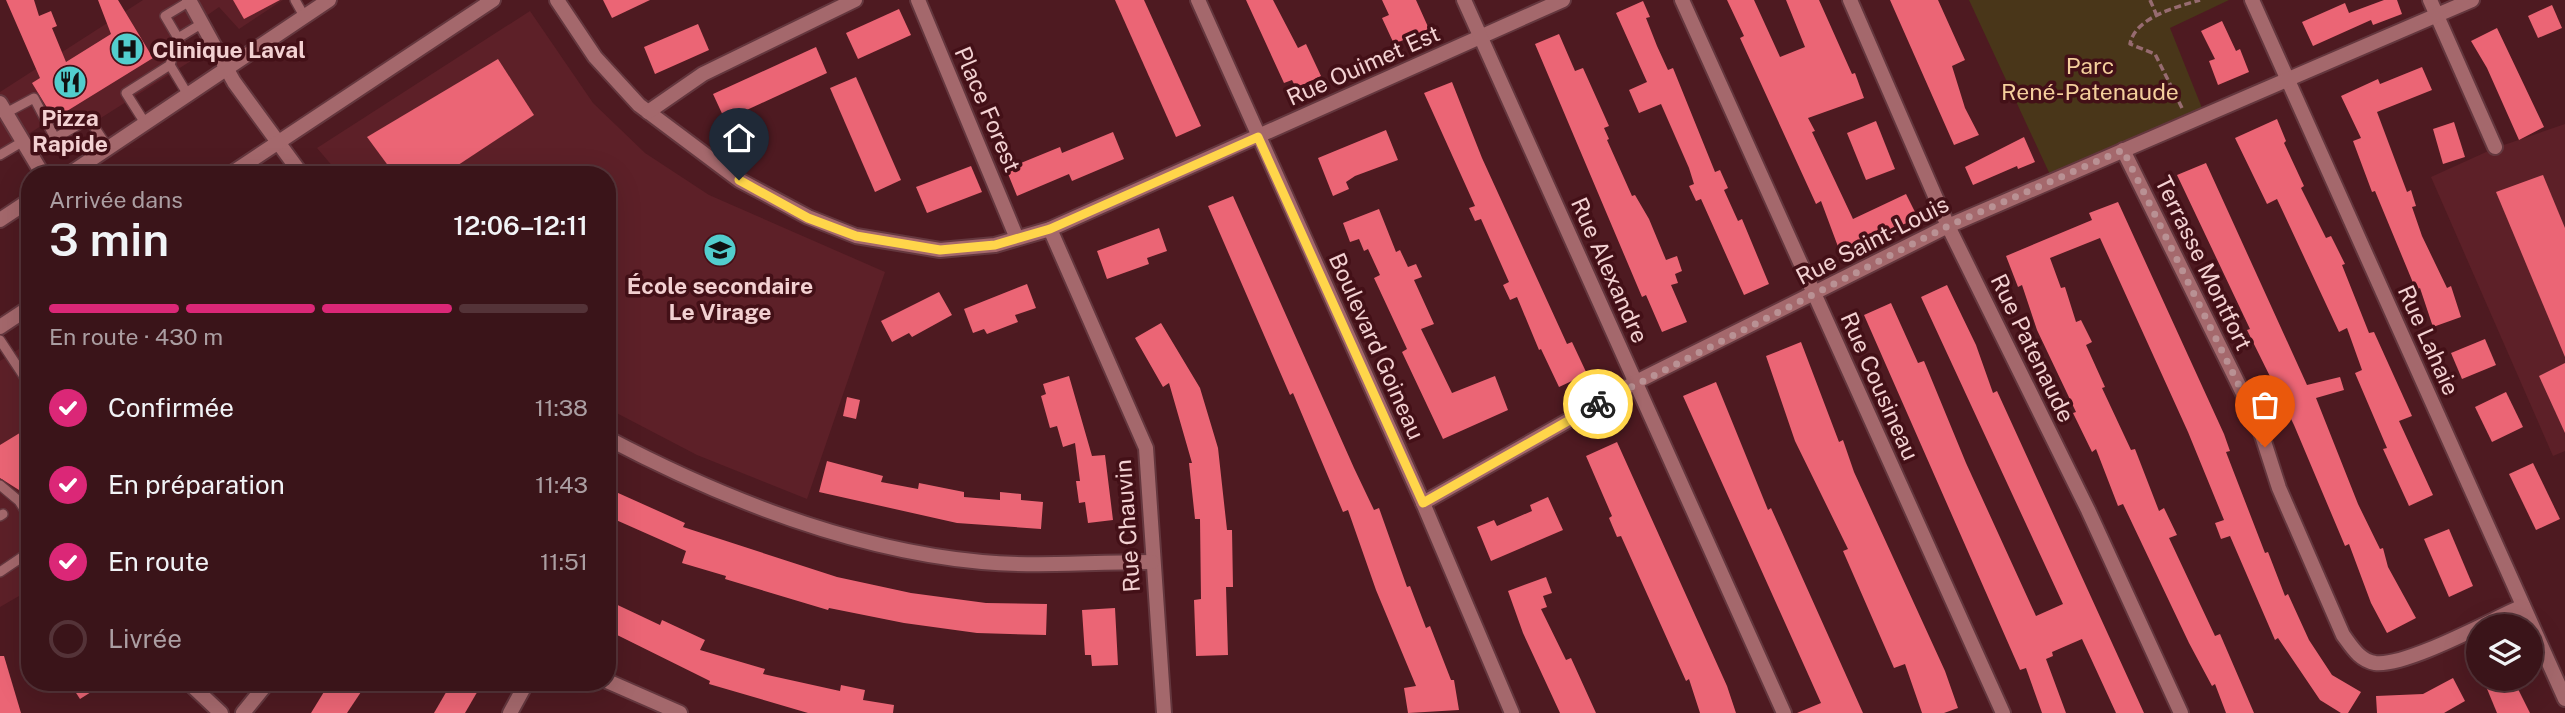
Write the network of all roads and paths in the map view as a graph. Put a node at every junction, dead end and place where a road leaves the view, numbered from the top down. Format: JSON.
{"nodes":[{"id":1,"x":295,"y":0,"type":"edge"},
{"id":2,"x":328,"y":0,"type":"edge"},
{"id":3,"x":493,"y":0,"type":"edge"},
{"id":4,"x":557,"y":0,"type":"edge"},
{"id":5,"x":855,"y":0,"type":"edge"},
{"id":6,"x":918,"y":0,"type":"edge"},
{"id":7,"x":1198,"y":0,"type":"edge"},
{"id":8,"x":1464,"y":0,"type":"edge"},
{"id":9,"x":1563,"y":0,"type":"edge"},
{"id":10,"x":1682,"y":0,"type":"edge"},
{"id":11,"x":1850,"y":0,"type":"edge"},
{"id":12,"x":2150,"y":0,"type":"edge"},
{"id":13,"x":2200,"y":0,"type":"edge"},
{"id":14,"x":2252,"y":0,"type":"edge"},
{"id":15,"x":2430,"y":0,"type":"edge"},
{"id":16,"x":2472,"y":0,"type":"edge"},
{"id":17,"x":190,"y":1,"type":"edge"},
{"id":18,"x":304,"y":16,"type":"junction"},
{"id":19,"x":2157,"y":16,"type":"junction"},
{"id":20,"x":2437,"y":16,"type":"junction"},
{"id":21,"x":201,"y":24,"type":"junction"},
{"id":22,"x":1480,"y":37,"type":"junction"},
{"id":23,"x":178,"y":38,"type":"junction"},
{"id":24,"x":170,"y":65,"type":"junction"},
{"id":25,"x":226,"y":68,"type":"junction"},
{"id":26,"x":2289,"y":81,"type":"junction"},
{"id":27,"x":187,"y":94,"type":"junction"},
{"id":28,"x":2,"y":111,"type":"edge"},
{"id":29,"x":648,"y":112,"type":"junction"},
{"id":30,"x":145,"y":123,"type":"junction"},
{"id":31,"x":2188,"y":123,"type":"junction"},
{"id":32,"x":1258,"y":137,"type":"junction"},
{"id":33,"x":55,"y":138,"type":"junction"},
{"id":34,"x":278,"y":143,"type":"junction"},
{"id":35,"x":25,"y":147,"type":"junction"},
{"id":36,"x":2495,"y":147,"type":"dead end"},
{"id":37,"x":108,"y":148,"type":"junction"},
{"id":38,"x":2123,"y":150,"type":"junction"},
{"id":39,"x":0,"y":155,"type":"edge"},
{"id":40,"x":37,"y":166,"type":"edge"},
{"id":41,"x":81,"y":166,"type":"edge"},
{"id":42,"x":245,"y":166,"type":"edge"},
{"id":43,"x":295,"y":166,"type":"edge"},
{"id":44,"x":21,"y":206,"type":"edge"},
{"id":45,"x":0,"y":220,"type":"edge"},
{"id":46,"x":1948,"y":226,"type":"junction"},
{"id":47,"x":1050,"y":229,"type":"junction"},
{"id":48,"x":1016,"y":236,"type":"junction"},
{"id":49,"x":1814,"y":295,"type":"junction"},
{"id":50,"x":21,"y":313,"type":"edge"},
{"id":51,"x":0,"y":327,"type":"edge"},
{"id":52,"x":0,"y":340,"type":"edge"},
{"id":53,"x":21,"y":372,"type":"edge"},
{"id":54,"x":1636,"y":382,"type":"junction"},
{"id":55,"x":616,"y":443,"type":"edge"},
{"id":56,"x":0,"y":485,"type":"edge"},
{"id":57,"x":1423,"y":503,"type":"junction"},
{"id":58,"x":21,"y":504,"type":"edge"},
{"id":59,"x":21,"y":558,"type":"edge"},
{"id":60,"x":1152,"y":562,"type":"junction"},
{"id":61,"x":0,"y":572,"type":"edge"},
{"id":62,"x":2523,"y":606,"type":"junction"},
{"id":63,"x":616,"y":685,"type":"edge"},
{"id":64,"x":198,"y":691,"type":"edge"},
{"id":65,"x":261,"y":691,"type":"edge"},
{"id":66,"x":522,"y":691,"type":"edge"},
{"id":67,"x":2565,"y":699,"type":"edge"},
{"id":68,"x":221,"y":713,"type":"edge"},
{"id":69,"x":243,"y":713,"type":"edge"},
{"id":70,"x":510,"y":713,"type":"edge"},
{"id":71,"x":680,"y":713,"type":"edge"},
{"id":72,"x":1164,"y":713,"type":"edge"},
{"id":73,"x":1513,"y":713,"type":"edge"},
{"id":74,"x":1784,"y":713,"type":"edge"},
{"id":75,"x":2003,"y":713,"type":"edge"},
{"id":76,"x":2181,"y":713,"type":"edge"}],
"edges":[{"from":1,"to":18,"type":"lane"},
{"from":2,"to":18,"type":"street"},
{"from":3,"to":34,"type":"street"},
{"from":4,"to":29,"type":"street","name":"Rue Ouimet Est"},
{"from":5,"to":29,"type":"street"},
{"from":6,"to":48,"type":"street","name":"Place Forest"},
{"from":7,"to":32,"type":"street","name":"Boulevard Goineau"},
{"from":8,"to":22,"type":"street","name":"Rue Alexandre"},
{"from":9,"to":22,"type":"street","name":"Rue Ouimet Est"},
{"from":10,"to":49,"type":"street","name":"Rue Cousineau"},
{"from":11,"to":46,"type":"street","name":"Rue Patenaude"},
{"from":12,"to":19,"type":"path"},
{"from":13,"to":19,"type":"path"},
{"from":14,"to":26,"type":"street","name":"Rue Lahaie"},
{"from":15,"to":20,"type":"street"},
{"from":16,"to":20,"type":"street","name":"Rue Saint-Louis"},
{"from":17,"to":21,"type":"street"},
{"from":17,"to":23,"type":"lane"},
{"from":18,"to":25,"type":"street"},
{"from":19,"to":31,"type":"path"},
{"from":20,"to":26,"type":"street","name":"Rue Saint-Louis"},
{"from":20,"to":36,"type":"street"},
{"from":21,"to":23,"type":"lane"},
{"from":21,"to":25,"type":"street"},
{"from":22,"to":32,"type":"street","name":"Rue Ouimet Est"},
{"from":22,"to":54,"type":"street","name":"Rue Alexandre"},
{"from":23,"to":24,"type":"lane"},
{"from":24,"to":27,"type":"lane"},
{"from":24,"to":30,"type":"lane"},
{"from":25,"to":27,"type":"street"},
{"from":25,"to":34,"type":"street"},
{"from":26,"to":31,"type":"street","name":"Rue Saint-Louis"},
{"from":26,"to":62,"type":"street","name":"Rue Lahaie"},
{"from":27,"to":30,"type":"street"},
{"from":28,"to":33,"type":"lane"},
{"from":28,"to":35,"type":"street"},
{"from":29,"to":48,"type":"street","name":"Rue Ouimet Est"},
{"from":30,"to":37,"type":"street"},
{"from":31,"to":38,"type":"street","name":"Rue Saint-Louis"},
{"from":32,"to":47,"type":"street","name":"Rue Ouimet Est"},
{"from":32,"to":57,"type":"street","name":"Boulevard Goineau"},
{"from":33,"to":35,"type":"lane"},
{"from":33,"to":37,"type":"lane"},
{"from":34,"to":42,"type":"street"},
{"from":34,"to":43,"type":"street"},
{"from":35,"to":39,"type":"lane"},
{"from":35,"to":40,"type":"street"},
{"from":37,"to":41,"type":"street"},
{"from":38,"to":46,"type":"street","name":"Rue Saint-Louis"},
{"from":38,"to":62,"type":"street","name":"Terrasse Montfort"},
{"from":44,"to":45,"type":"street"},
{"from":46,"to":49,"type":"street","name":"Rue Saint-Louis"},
{"from":46,"to":76,"type":"street","name":"Rue Patenaude"},
{"from":47,"to":48,"type":"street","name":"Rue Ouimet Est"},
{"from":47,"to":60,"type":"street","name":"Rue Chauvin"},
{"from":49,"to":54,"type":"street","name":"Rue Saint-Louis"},
{"from":49,"to":75,"type":"street","name":"Rue Cousineau"},
{"from":50,"to":51,"type":"street"},
{"from":52,"to":53,"type":"lane"},
{"from":54,"to":57,"type":"street","name":"Rue Saint-Louis"},
{"from":54,"to":74,"type":"street","name":"Rue Alexandre"},
{"from":55,"to":60,"type":"street"},
{"from":56,"to":58,"type":"lane"},
{"from":57,"to":73,"type":"street","name":"Boulevard Goineau"},
{"from":59,"to":61,"type":"lane"},
{"from":60,"to":72,"type":"street","name":"Rue Chauvin"},
{"from":62,"to":67,"type":"street","name":"Rue Lahaie"},
{"from":63,"to":71,"type":"street"},
{"from":64,"to":68,"type":"street"},
{"from":65,"to":69,"type":"street"},
{"from":66,"to":70,"type":"street"}]}
